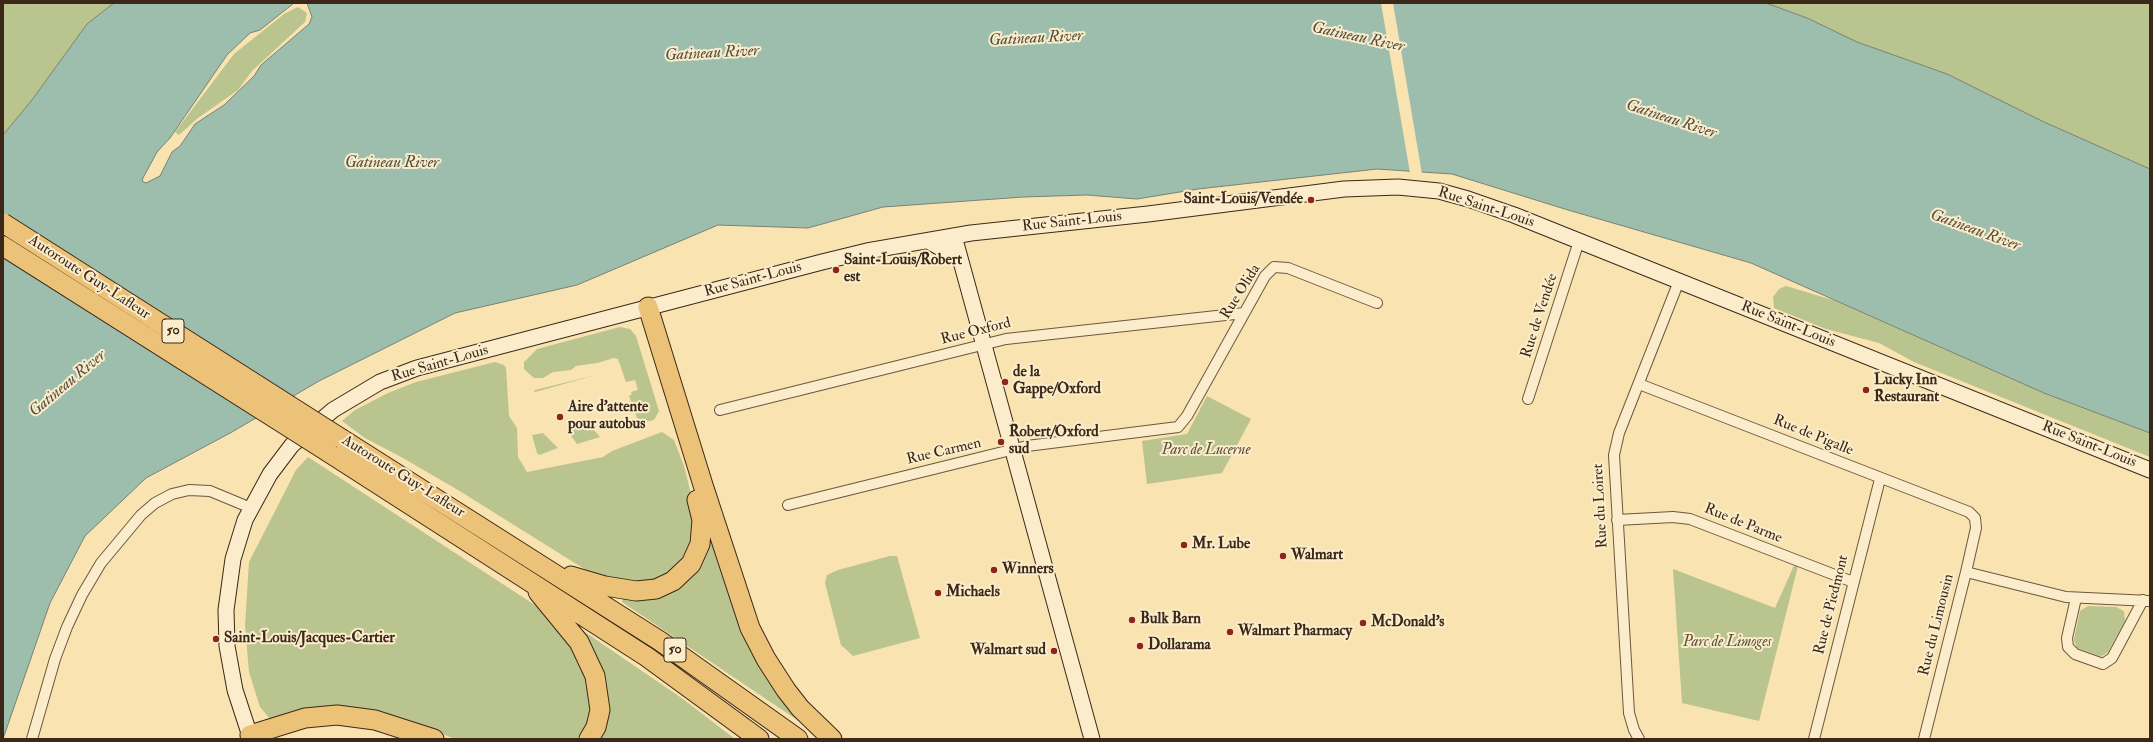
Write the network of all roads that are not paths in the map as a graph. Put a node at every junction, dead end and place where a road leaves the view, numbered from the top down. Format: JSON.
{"nodes":[{"id":1,"x":3,"y":223,"type":"edge"},
{"id":2,"x":954,"y":236,"type":"junction"},
{"id":3,"x":928,"y":241,"type":"junction"},
{"id":4,"x":1579,"y":242,"type":"junction"},
{"id":5,"x":3,"y":246,"type":"edge"},
{"id":6,"x":960,"y":259,"type":"junction"},
{"id":7,"x":1679,"y":281,"type":"junction"},
{"id":8,"x":1377,"y":303,"type":"dead end"},
{"id":9,"x":642,"y":309,"type":"junction"},
{"id":10,"x":1244,"y":313,"type":"junction"},
{"id":11,"x":983,"y":345,"type":"junction"},
{"id":12,"x":1639,"y":384,"type":"junction"},
{"id":13,"x":1528,"y":399,"type":"dead end"},
{"id":14,"x":720,"y":410,"type":"dead end"},
{"id":15,"x":1178,"y":427,"type":"joint"},
{"id":16,"x":1012,"y":451,"type":"junction"},
{"id":17,"x":2150,"y":470,"type":"edge"},
{"id":18,"x":1880,"y":479,"type":"junction"},
{"id":19,"x":788,"y":505,"type":"dead end"},
{"id":20,"x":251,"y":508,"type":"junction"},
{"id":21,"x":1975,"y":518,"type":"joint"},
{"id":22,"x":1617,"y":520,"type":"junction"},
{"id":23,"x":548,"y":569,"type":"junction"},
{"id":24,"x":1966,"y":572,"type":"junction"},
{"id":25,"x":527,"y":579,"type":"junction"},
{"id":26,"x":1853,"y":582,"type":"junction"},
{"id":27,"x":2076,"y":598,"type":"junction"},
{"id":28,"x":2147,"y":601,"type":"edge"},
{"id":29,"x":251,"y":737,"type":"edge"},
{"id":30,"x":32,"y":739,"type":"edge"},
{"id":31,"x":278,"y":739,"type":"edge"},
{"id":32,"x":398,"y":739,"type":"edge"},
{"id":33,"x":434,"y":739,"type":"edge"},
{"id":34,"x":589,"y":739,"type":"edge"},
{"id":35,"x":759,"y":739,"type":"edge"},
{"id":36,"x":798,"y":739,"type":"edge"},
{"id":37,"x":832,"y":739,"type":"edge"},
{"id":38,"x":1092,"y":739,"type":"edge"},
{"id":39,"x":1639,"y":739,"type":"edge"},
{"id":40,"x":1814,"y":739,"type":"edge"},
{"id":41,"x":1924,"y":739,"type":"edge"}],
"edges":[{"from":1,"to":23,"type":"highway","name":"Autoroute Guy-Lafleur","number":"50","bridge":true},
{"from":2,"to":3,"type":"main road","name":"Rue Saint-Louis"},
{"from":2,"to":4,"type":"main road","name":"Rue Saint-Louis"},
{"from":2,"to":6,"type":"main road"},
{"from":3,"to":6,"type":"main road"},
{"from":3,"to":9,"type":"main road","name":"Rue Saint-Louis"},
{"from":4,"to":7,"type":"main road","name":"Rue Saint-Louis"},
{"from":4,"to":13,"type":"street","name":"Rue de Vendée"},
{"from":5,"to":25,"type":"highway","name":"Autoroute Guy-Lafleur","number":"50","bridge":true},
{"from":6,"to":11,"type":"main road"},
{"from":7,"to":12,"type":"street","name":"Rue du Loiret"},
{"from":7,"to":17,"type":"main road","name":"Rue Saint-Louis"},
{"from":8,"to":10,"type":"street","name":"Rue Olida"},
{"from":9,"to":20,"type":"main road","name":"Rue Saint-Louis"},
{"from":9,"to":23,"type":"highway"},
{"from":9,"to":37,"type":"highway"},
{"from":10,"to":11,"type":"street","name":"Rue Oxford"},
{"from":10,"to":15,"type":"street","name":"Rue Olida"},
{"from":11,"to":14,"type":"street","name":"Rue Oxford"},
{"from":11,"to":16,"type":"main road"},
{"from":12,"to":18,"type":"street","name":"Rue de Pigalle"},
{"from":12,"to":22,"type":"street","name":"Rue du Loiret"},
{"from":15,"to":16,"type":"street","name":"Rue Carmen"},
{"from":16,"to":19,"type":"street","name":"Rue Carmen"},
{"from":16,"to":38,"type":"main road"},
{"from":18,"to":21,"type":"street","name":"Rue de Pigalle"},
{"from":18,"to":26,"type":"street","name":"Rue de Piedmont"},
{"from":20,"to":29,"type":"main road","name":"Rue Saint-Louis"},
{"from":20,"to":30,"type":"street"},
{"from":21,"to":24,"type":"street","name":"Rue du Limousin"},
{"from":22,"to":26,"type":"street","name":"Rue de Parme"},
{"from":22,"to":39,"type":"street","name":"Rue du Loiret"},
{"from":23,"to":36,"type":"highway","name":"Autoroute Guy-Lafleur","number":"50"},
{"from":24,"to":27,"type":"street"},
{"from":24,"to":41,"type":"street","name":"Rue du Limousin"},
{"from":25,"to":34,"type":"highway"},
{"from":25,"to":35,"type":"highway","name":"Autoroute Guy-Lafleur","number":"50"},
{"from":26,"to":40,"type":"street","name":"Rue de Piedmont"},
{"from":27,"to":28,"type":"street"},
{"from":27,"to":28,"type":"street"},
{"from":29,"to":33,"type":"highway"},
{"from":31,"to":32,"type":"highway"}]}
